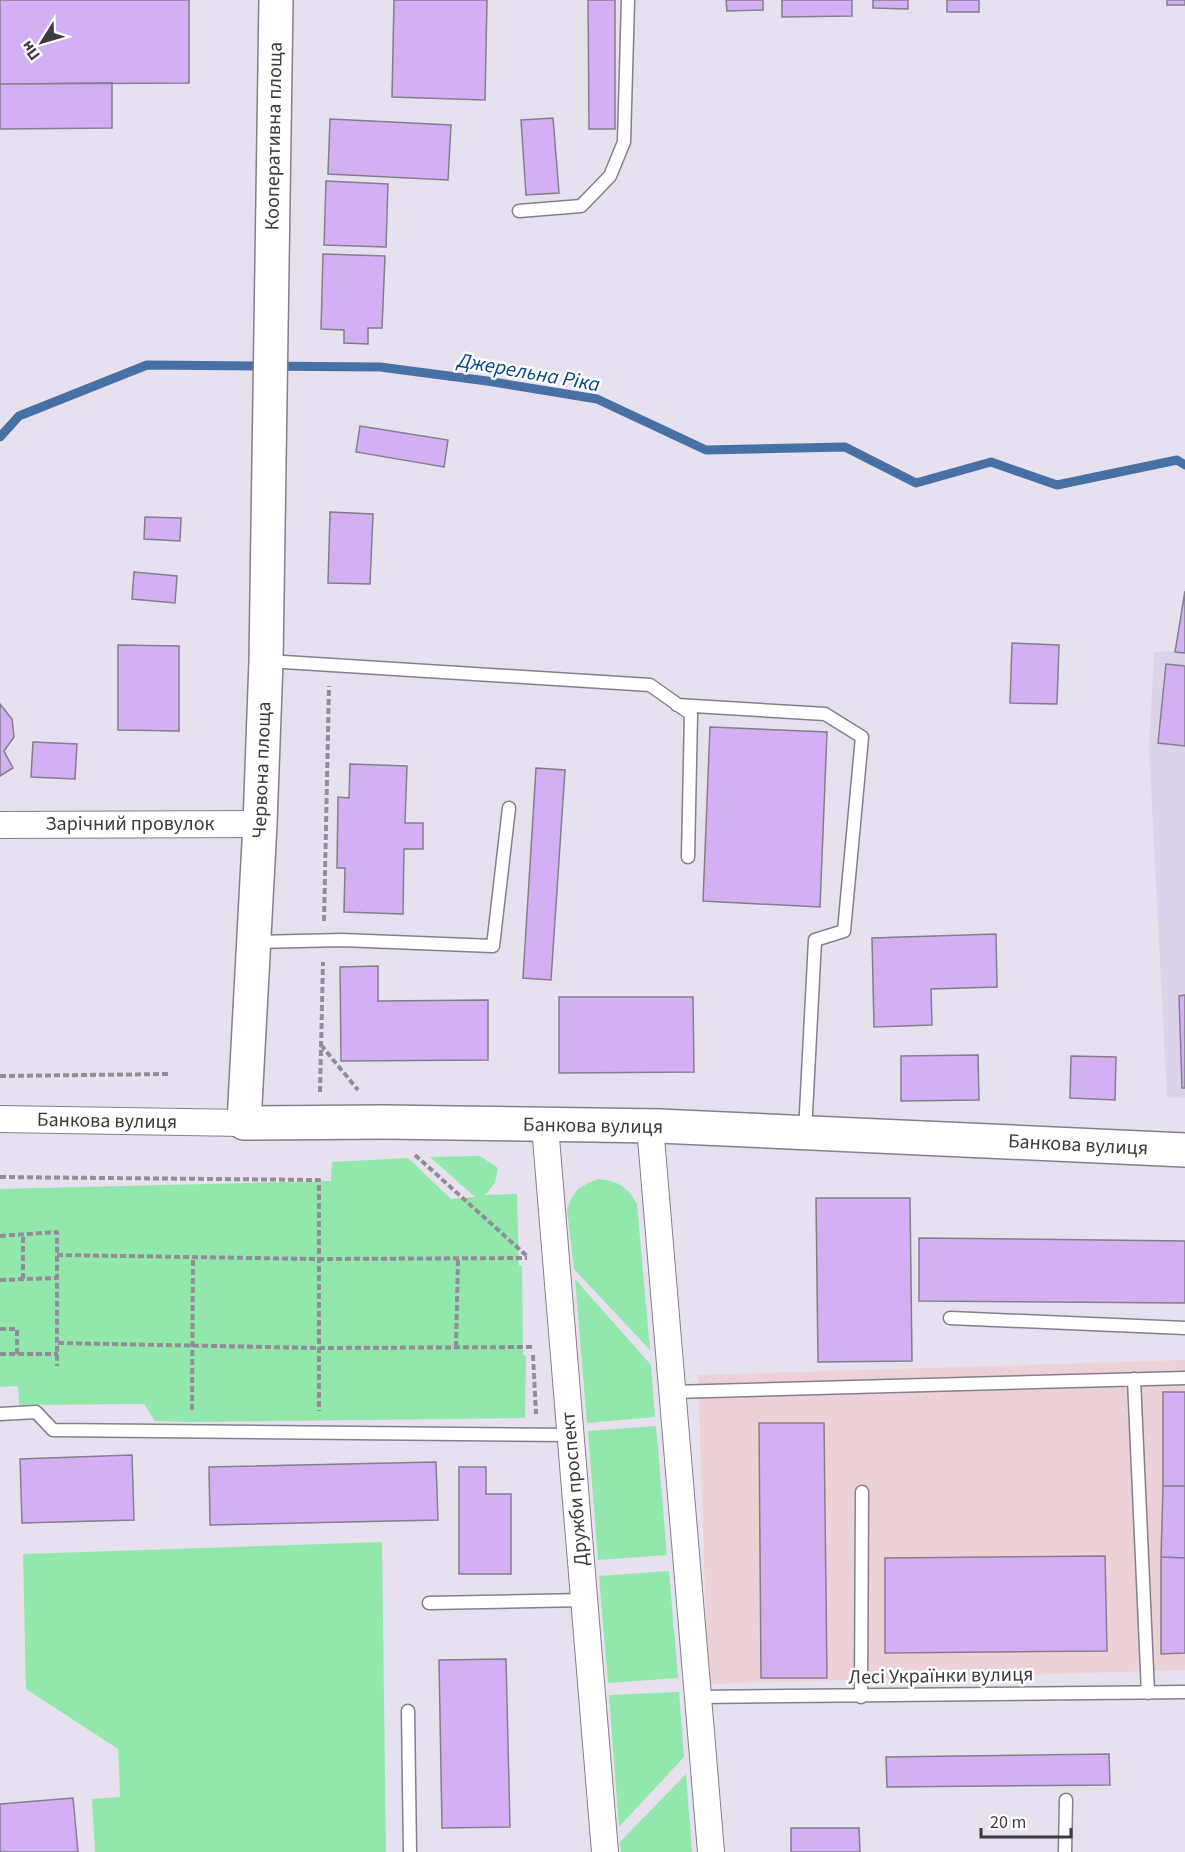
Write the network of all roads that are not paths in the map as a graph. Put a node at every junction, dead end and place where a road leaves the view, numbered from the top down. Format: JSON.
{"nodes":[{"id":1,"x":276,"y":0,"type":"edge"},
{"id":2,"x":628,"y":0,"type":"edge"},
{"id":3,"x":519,"y":211,"type":"dead end"},
{"id":4,"x":269,"y":416,"type":"joint"},
{"id":5,"x":266,"y":661,"type":"junction"},
{"id":6,"x":677,"y":705,"type":"junction"},
{"id":7,"x":509,"y":808,"type":"dead end"},
{"id":8,"x":260,"y":824,"type":"junction"},
{"id":9,"x":0,"y":825,"type":"edge"},
{"id":10,"x":688,"y":857,"type":"dead end"},
{"id":11,"x":254,"y":942,"type":"junction"},
{"id":12,"x":0,"y":1119,"type":"edge"},
{"id":13,"x":244,"y":1123,"type":"junction"},
{"id":14,"x":545,"y":1126,"type":"junction"},
{"id":15,"x":650,"y":1126,"type":"junction"},
{"id":16,"x":805,"y":1133,"type":"junction"},
{"id":17,"x":1185,"y":1150,"type":"edge"},
{"id":18,"x":951,"y":1318,"type":"dead end"},
{"id":19,"x":1185,"y":1328,"type":"edge"},
{"id":20,"x":1185,"y":1378,"type":"edge"},
{"id":21,"x":1134,"y":1380,"type":"junction"},
{"id":22,"x":672,"y":1392,"type":"junction"},
{"id":23,"x":0,"y":1414,"type":"edge"},
{"id":24,"x":571,"y":1435,"type":"junction"},
{"id":25,"x":862,"y":1492,"type":"dead end"},
{"id":26,"x":585,"y":1600,"type":"junction"},
{"id":27,"x":429,"y":1603,"type":"dead end"},
{"id":28,"x":1185,"y":1692,"type":"edge"},
{"id":29,"x":1148,"y":1693,"type":"junction"},
{"id":30,"x":861,"y":1697,"type":"junction"},
{"id":31,"x":698,"y":1698,"type":"junction"},
{"id":32,"x":408,"y":1711,"type":"dead end"},
{"id":33,"x":1066,"y":1800,"type":"dead end"},
{"id":34,"x":410,"y":1852,"type":"edge"},
{"id":35,"x":605,"y":1852,"type":"edge"},
{"id":36,"x":711,"y":1852,"type":"edge"},
{"id":37,"x":1065,"y":1852,"type":"edge"}],
"edges":[{"from":1,"to":4,"type":"street","name":"Кооперативна площа"},
{"from":2,"to":3,"type":"lane"},
{"from":4,"to":5,"type":"street","name":"Червона площа"},
{"from":5,"to":6,"type":"lane"},
{"from":5,"to":8,"type":"street","name":"Червона площа"},
{"from":6,"to":10,"type":"lane"},
{"from":6,"to":16,"type":"lane"},
{"from":7,"to":11,"type":"lane"},
{"from":8,"to":9,"type":"street","name":"Зарічний провулок"},
{"from":8,"to":11,"type":"street","name":"Червона площа"},
{"from":11,"to":13,"type":"street","name":"Червона площа"},
{"from":12,"to":13,"type":"street","name":"Банкова вулиця"},
{"from":13,"to":14,"type":"street","name":"Банкова вулиця"},
{"from":14,"to":15,"type":"street","name":"Банкова вулиця"},
{"from":14,"to":24,"type":"street","name":"Дружби проспект"},
{"from":15,"to":16,"type":"street","name":"Банкова вулиця"},
{"from":15,"to":22,"type":"street"},
{"from":16,"to":17,"type":"street","name":"Банкова вулиця"},
{"from":18,"to":19,"type":"lane"},
{"from":20,"to":21,"type":"lane"},
{"from":21,"to":22,"type":"lane"},
{"from":21,"to":29,"type":"lane"},
{"from":22,"to":31,"type":"street"},
{"from":23,"to":24,"type":"lane"},
{"from":24,"to":26,"type":"street","name":"Дружби проспект"},
{"from":25,"to":30,"type":"lane"},
{"from":26,"to":27,"type":"lane"},
{"from":26,"to":35,"type":"street","name":"Дружби проспект"},
{"from":28,"to":29,"type":"lane","name":"Лесі Українки вулиця"},
{"from":29,"to":30,"type":"lane","name":"Лесі Українки вулиця"},
{"from":30,"to":31,"type":"lane","name":"Лесі Українки вулиця"},
{"from":31,"to":36,"type":"street"},
{"from":32,"to":34,"type":"lane"},
{"from":33,"to":37,"type":"lane"}]}
